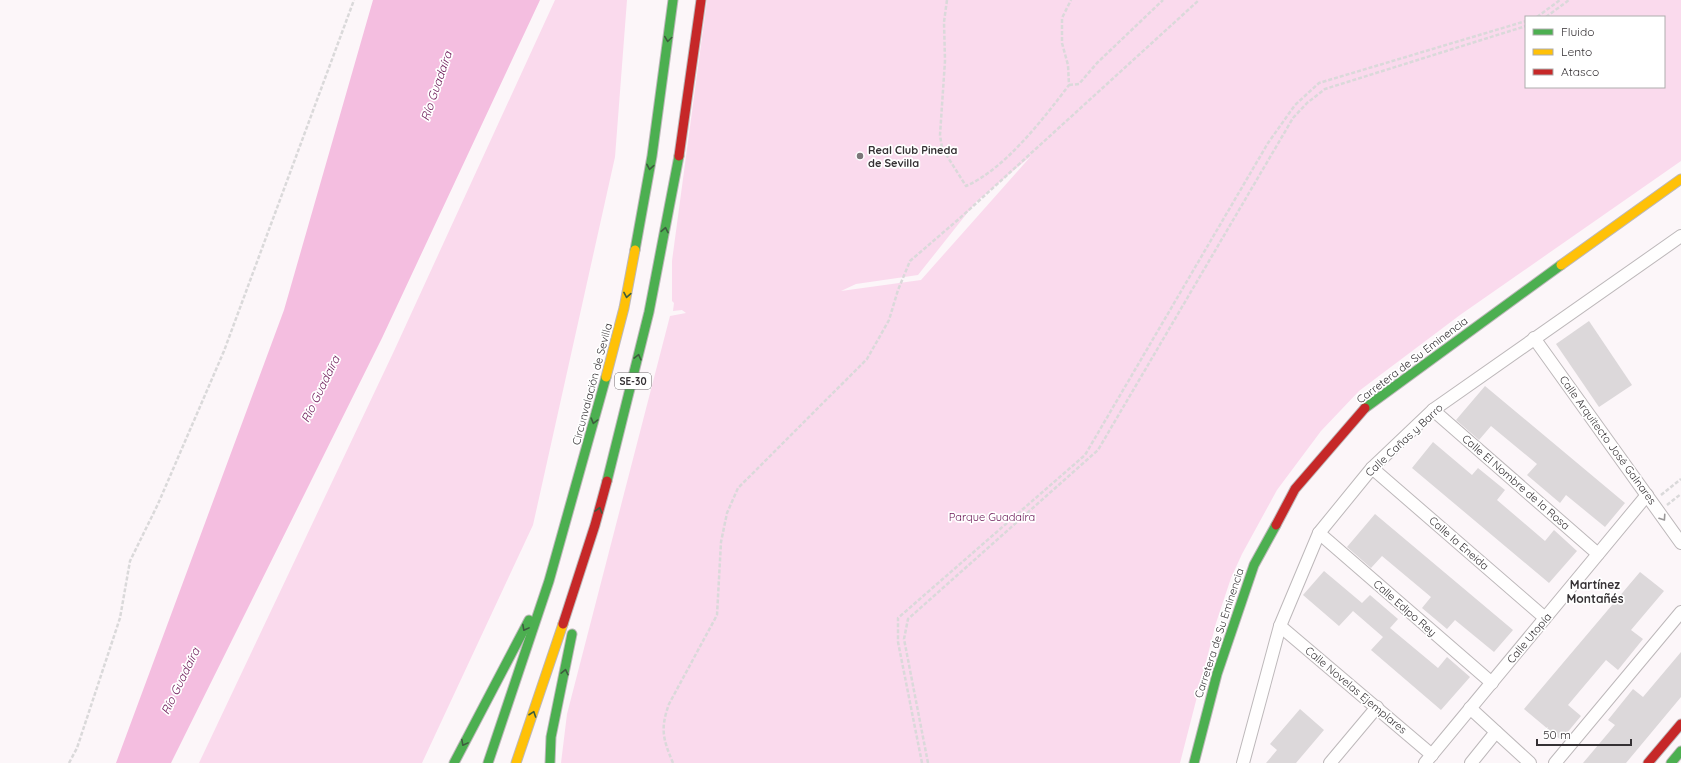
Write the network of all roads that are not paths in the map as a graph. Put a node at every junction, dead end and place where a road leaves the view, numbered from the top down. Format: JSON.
{"nodes":[{"id":1,"x":673,"y":0,"type":"edge"},
{"id":2,"x":700,"y":0,"type":"edge"},
{"id":3,"x":1681,"y":179,"type":"edge"},
{"id":4,"x":1681,"y":236,"type":"edge"},
{"id":5,"x":1534,"y":338,"type":"junction"},
{"id":6,"x":1433,"y":410,"type":"junction"},
{"id":7,"x":1372,"y":468,"type":"junction"},
{"id":8,"x":1653,"y":502,"type":"junction"},
{"id":9,"x":595,"y":525,"type":"junction"},
{"id":10,"x":1319,"y":533,"type":"junction"},
{"id":11,"x":1681,"y":543,"type":"edge"},
{"id":12,"x":1598,"y":554,"type":"junction"},
{"id":13,"x":549,"y":581,"type":"junction"},
{"id":14,"x":578,"y":608,"type":"dead end"},
{"id":15,"x":1681,"y":612,"type":"edge"},
{"id":16,"x":1545,"y":618,"type":"junction"},
{"id":17,"x":574,"y":624,"type":"dead end"},
{"id":18,"x":1280,"y":626,"type":"junction"},
{"id":19,"x":1492,"y":683,"type":"junction"},
{"id":20,"x":1377,"y":708,"type":"junction"},
{"id":21,"x":1470,"y":708,"type":"junction"},
{"id":22,"x":1681,"y":724,"type":"edge"},
{"id":23,"x":1496,"y":732,"type":"junction"},
{"id":24,"x":1681,"y":752,"type":"edge"},
{"id":25,"x":1429,"y":759,"type":"edge"},
{"id":26,"x":454,"y":763,"type":"edge"},
{"id":27,"x":488,"y":763,"type":"edge"},
{"id":28,"x":516,"y":763,"type":"edge"},
{"id":29,"x":550,"y":763,"type":"edge"},
{"id":30,"x":1194,"y":763,"type":"edge"},
{"id":31,"x":1243,"y":763,"type":"edge"},
{"id":32,"x":1330,"y":763,"type":"edge"},
{"id":33,"x":1471,"y":763,"type":"edge"},
{"id":34,"x":1530,"y":763,"type":"edge"},
{"id":35,"x":1555,"y":763,"type":"edge"},
{"id":36,"x":1648,"y":763,"type":"edge"},
{"id":37,"x":1671,"y":763,"type":"edge"}],
"edges":[{"from":1,"to":13,"type":"main road","name":"Circunvalación de Sevilla","number":"SE-30","one_way":true},
{"from":9,"to":2,"type":"main road","number":"SE-30","one_way":true},
{"from":3,"to":30,"type":"main road","name":"Carretera de Su Eminencia"},
{"from":4,"to":5,"type":"street","name":"Calle Cañas y Barro"},
{"from":5,"to":6,"type":"street","name":"Calle Cañas y Barro"},
{"from":5,"to":8,"type":"street","name":"Calle Arquitecto José Galnares"},
{"from":6,"to":7,"type":"street","name":"Calle Cañas y Barro"},
{"from":6,"to":12,"type":"street","name":"Calle El Nombre de la Rosa"},
{"from":7,"to":10,"type":"street","name":"Calle Cañas y Barro"},
{"from":7,"to":16,"type":"street","name":"Calle la Eneida"},
{"from":8,"to":11,"type":"street","name":"Calle Arquitecto José Galnares","one_way":true},
{"from":8,"to":12,"type":"street","name":"Calle Utopía"},
{"from":9,"to":14,"type":"main road"},
{"from":28,"to":9,"type":"main road","number":"SE-30","one_way":true},
{"from":10,"to":18,"type":"street","name":"Calle Cañas y Barro"},
{"from":10,"to":19,"type":"street","name":"Calle Edipo Rey"},
{"from":12,"to":16,"type":"street","name":"Calle Utopía"},
{"from":13,"to":26,"type":"main road","one_way":true},
{"from":13,"to":27,"type":"main road","name":"Circunvalación de Sevilla","number":"SE-30"},
{"from":15,"to":35,"type":"street"},
{"from":16,"to":19,"type":"street","name":"Calle Utopía"},
{"from":29,"to":17,"type":"main road","one_way":true},
{"from":18,"to":20,"type":"street","name":"Calle Novelas Ejemplares"},
{"from":18,"to":31,"type":"street","name":"Calle Cañas y Barro"},
{"from":19,"to":21,"type":"street","name":"Calle Utopía"},
{"from":20,"to":25,"type":"street","name":"Calle Novelas Ejemplares"},
{"from":20,"to":32,"type":"street"},
{"from":21,"to":23,"type":"street"},
{"from":21,"to":25,"type":"street","name":"Calle Utopía"},
{"from":22,"to":36,"type":"main road"},
{"from":23,"to":33,"type":"street"},
{"from":23,"to":34,"type":"street"},
{"from":24,"to":37,"type":"main road"}]}
